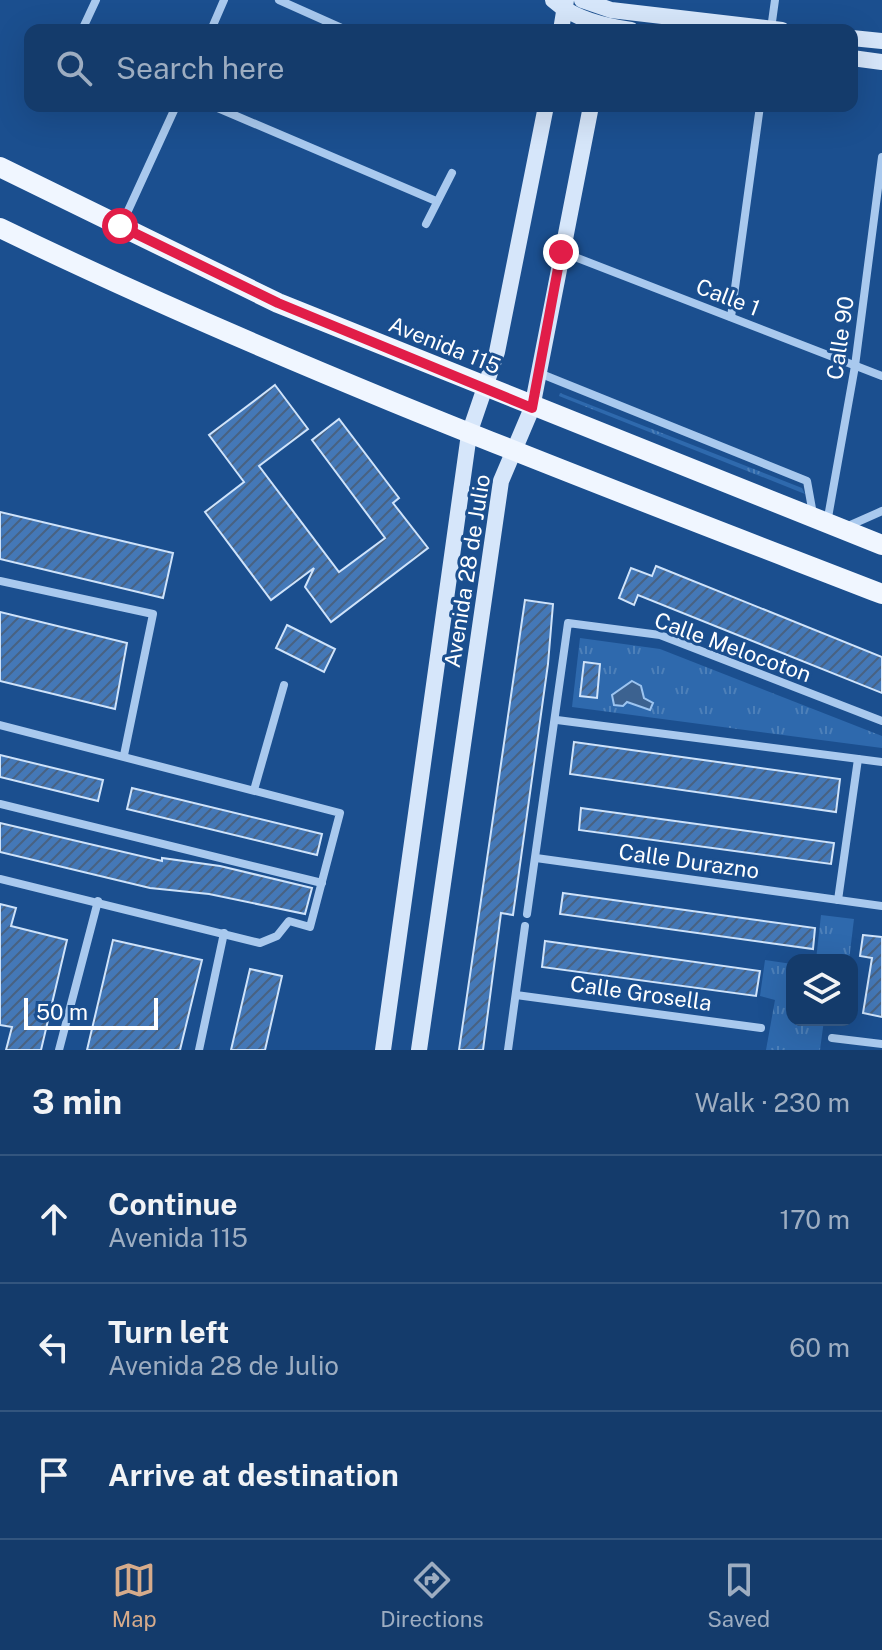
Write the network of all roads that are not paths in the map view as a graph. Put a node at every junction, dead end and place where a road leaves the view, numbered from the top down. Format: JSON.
{"nodes":[{"id":1,"x":96,"y":0,"type":"edge"},
{"id":2,"x":224,"y":0,"type":"edge"},
{"id":3,"x":279,"y":0,"type":"edge"},
{"id":4,"x":582,"y":0,"type":"edge"},
{"id":5,"x":775,"y":0,"type":"edge"},
{"id":6,"x":561,"y":4,"type":"edge"},
{"id":7,"x":610,"y":17,"type":"edge"},
{"id":8,"x":85,"y":24,"type":"edge"},
{"id":9,"x":214,"y":24,"type":"edge"},
{"id":10,"x":333,"y":24,"type":"edge"},
{"id":11,"x":699,"y":24,"type":"edge"},
{"id":12,"x":775,"y":24,"type":"edge"},
{"id":13,"x":858,"y":39,"type":"edge"},
{"id":14,"x":882,"y":41,"type":"edge"},
{"id":15,"x":858,"y":59,"type":"edge"},
{"id":16,"x":882,"y":62,"type":"edge"},
{"id":17,"x":173,"y":112,"type":"edge"},
{"id":18,"x":227,"y":112,"type":"edge"},
{"id":19,"x":545,"y":112,"type":"edge"},
{"id":20,"x":590,"y":112,"type":"edge"},
{"id":21,"x":759,"y":112,"type":"edge"},
{"id":22,"x":882,"y":157,"type":"edge"},
{"id":23,"x":0,"y":167,"type":"edge"},
{"id":24,"x":452,"y":173,"type":"dead end"},
{"id":25,"x":436,"y":201,"type":"junction"},
{"id":26,"x":426,"y":224,"type":"dead end"},
{"id":27,"x":120,"y":226,"type":"junction"},
{"id":28,"x":0,"y":228,"type":"edge"},
{"id":29,"x":561,"y":252,"type":"junction"},
{"id":30,"x":731,"y":317,"type":"junction"},
{"id":31,"x":855,"y":366,"type":"junction"},
{"id":32,"x":536,"y":372,"type":"junction"},
{"id":33,"x":882,"y":376,"type":"edge"},
{"id":34,"x":484,"y":386,"type":"junction"},
{"id":35,"x":532,"y":408,"type":"junction"},
{"id":36,"x":469,"y":434,"type":"junction"},
{"id":37,"x":513,"y":451,"type":"junction"},
{"id":38,"x":882,"y":511,"type":"edge"},
{"id":39,"x":827,"y":524,"type":"junction"},
{"id":40,"x":882,"y":545,"type":"edge"},
{"id":41,"x":0,"y":581,"type":"edge"},
{"id":42,"x":882,"y":594,"type":"edge"},
{"id":43,"x":284,"y":685,"type":"dead end"},
{"id":44,"x":557,"y":720,"type":"junction"},
{"id":45,"x":882,"y":721,"type":"edge"},
{"id":46,"x":0,"y":725,"type":"edge"},
{"id":47,"x":124,"y":755,"type":"junction"},
{"id":48,"x":858,"y":759,"type":"junction"},
{"id":49,"x":882,"y":762,"type":"edge"},
{"id":50,"x":254,"y":790,"type":"junction"},
{"id":51,"x":0,"y":804,"type":"edge"},
{"id":52,"x":536,"y":858,"type":"junction"},
{"id":53,"x":0,"y":879,"type":"edge"},
{"id":54,"x":322,"y":883,"type":"junction"},
{"id":55,"x":838,"y":900,"type":"junction"},
{"id":56,"x":98,"y":901,"type":"junction"},
{"id":57,"x":882,"y":906,"type":"edge"},
{"id":58,"x":527,"y":914,"type":"dead end"},
{"id":59,"x":525,"y":926,"type":"dead end"},
{"id":60,"x":224,"y":933,"type":"junction"},
{"id":61,"x":516,"y":995,"type":"junction"},
{"id":62,"x":761,"y":1028,"type":"dead end"},
{"id":63,"x":832,"y":1038,"type":"dead end"},
{"id":64,"x":882,"y":1044,"type":"edge"},
{"id":65,"x":59,"y":1050,"type":"edge"},
{"id":66,"x":199,"y":1050,"type":"edge"},
{"id":67,"x":383,"y":1050,"type":"edge"},
{"id":68,"x":419,"y":1050,"type":"edge"},
{"id":69,"x":508,"y":1050,"type":"edge"}],
"edges":[{"from":1,"to":8,"type":"street"},
{"from":2,"to":9,"type":"street"},
{"from":3,"to":10,"type":"street"},
{"from":4,"to":7,"type":"main road"},
{"from":5,"to":12,"type":"street"},
{"from":6,"to":7,"type":"main road"},
{"from":7,"to":11,"type":"main road"},
{"from":13,"to":14,"type":"main road"},
{"from":15,"to":16,"type":"main road"},
{"from":17,"to":27,"type":"street"},
{"from":18,"to":25,"type":"street"},
{"from":19,"to":34,"type":"main road","name":"Avenida 28 de Julio"},
{"from":20,"to":29,"type":"main road","name":"Avenida 28 de Julio"},
{"from":21,"to":30,"type":"street"},
{"from":22,"to":31,"type":"street","name":"Calle 90"},
{"from":23,"to":27,"type":"main road","name":"Avenida 115"},
{"from":24,"to":25,"type":"street"},
{"from":25,"to":26,"type":"street"},
{"from":27,"to":34,"type":"main road","name":"Avenida 115"},
{"from":28,"to":36,"type":"main road"},
{"from":29,"to":30,"type":"street","name":"Calle 1"},
{"from":29,"to":32,"type":"main road","name":"Avenida 28 de Julio"},
{"from":30,"to":31,"type":"street","name":"Calle 1"},
{"from":31,"to":33,"type":"street","name":"Calle 1"},
{"from":31,"to":39,"type":"street","name":"Calle 90"},
{"from":32,"to":35,"type":"main road","name":"Avenida 28 de Julio"},
{"from":32,"to":39,"type":"street"},
{"from":34,"to":35,"type":"main road","name":"Avenida 115"},
{"from":34,"to":36,"type":"main road","name":"Avenida 28 de Julio"},
{"from":35,"to":37,"type":"main road","name":"Avenida 28 de Julio"},
{"from":35,"to":39,"type":"main road","name":"Avenida 115"},
{"from":36,"to":37,"type":"main road"},
{"from":36,"to":67,"type":"main road","name":"Avenida 28 de Julio"},
{"from":37,"to":42,"type":"main road"},
{"from":37,"to":68,"type":"main road","name":"Avenida 28 de Julio"},
{"from":38,"to":39,"type":"street"},
{"from":39,"to":40,"type":"main road","name":"Avenida 115"},
{"from":41,"to":47,"type":"street"},
{"from":43,"to":50,"type":"street"},
{"from":44,"to":45,"type":"street","name":"Calle Melocoton"},
{"from":44,"to":48,"type":"street"},
{"from":44,"to":52,"type":"street"},
{"from":46,"to":47,"type":"street"},
{"from":47,"to":50,"type":"street"},
{"from":48,"to":49,"type":"street"},
{"from":48,"to":55,"type":"street"},
{"from":50,"to":54,"type":"street"},
{"from":51,"to":54,"type":"street"},
{"from":52,"to":55,"type":"street","name":"Calle Durazno"},
{"from":52,"to":58,"type":"street"},
{"from":53,"to":56,"type":"street"},
{"from":54,"to":60,"type":"street"},
{"from":55,"to":57,"type":"street","name":"Calle Durazno"},
{"from":56,"to":60,"type":"street"},
{"from":56,"to":65,"type":"street"},
{"from":59,"to":61,"type":"street"},
{"from":60,"to":66,"type":"street"},
{"from":61,"to":62,"type":"street","name":"Calle Grosella"},
{"from":61,"to":69,"type":"street"},
{"from":63,"to":64,"type":"street"}]}
